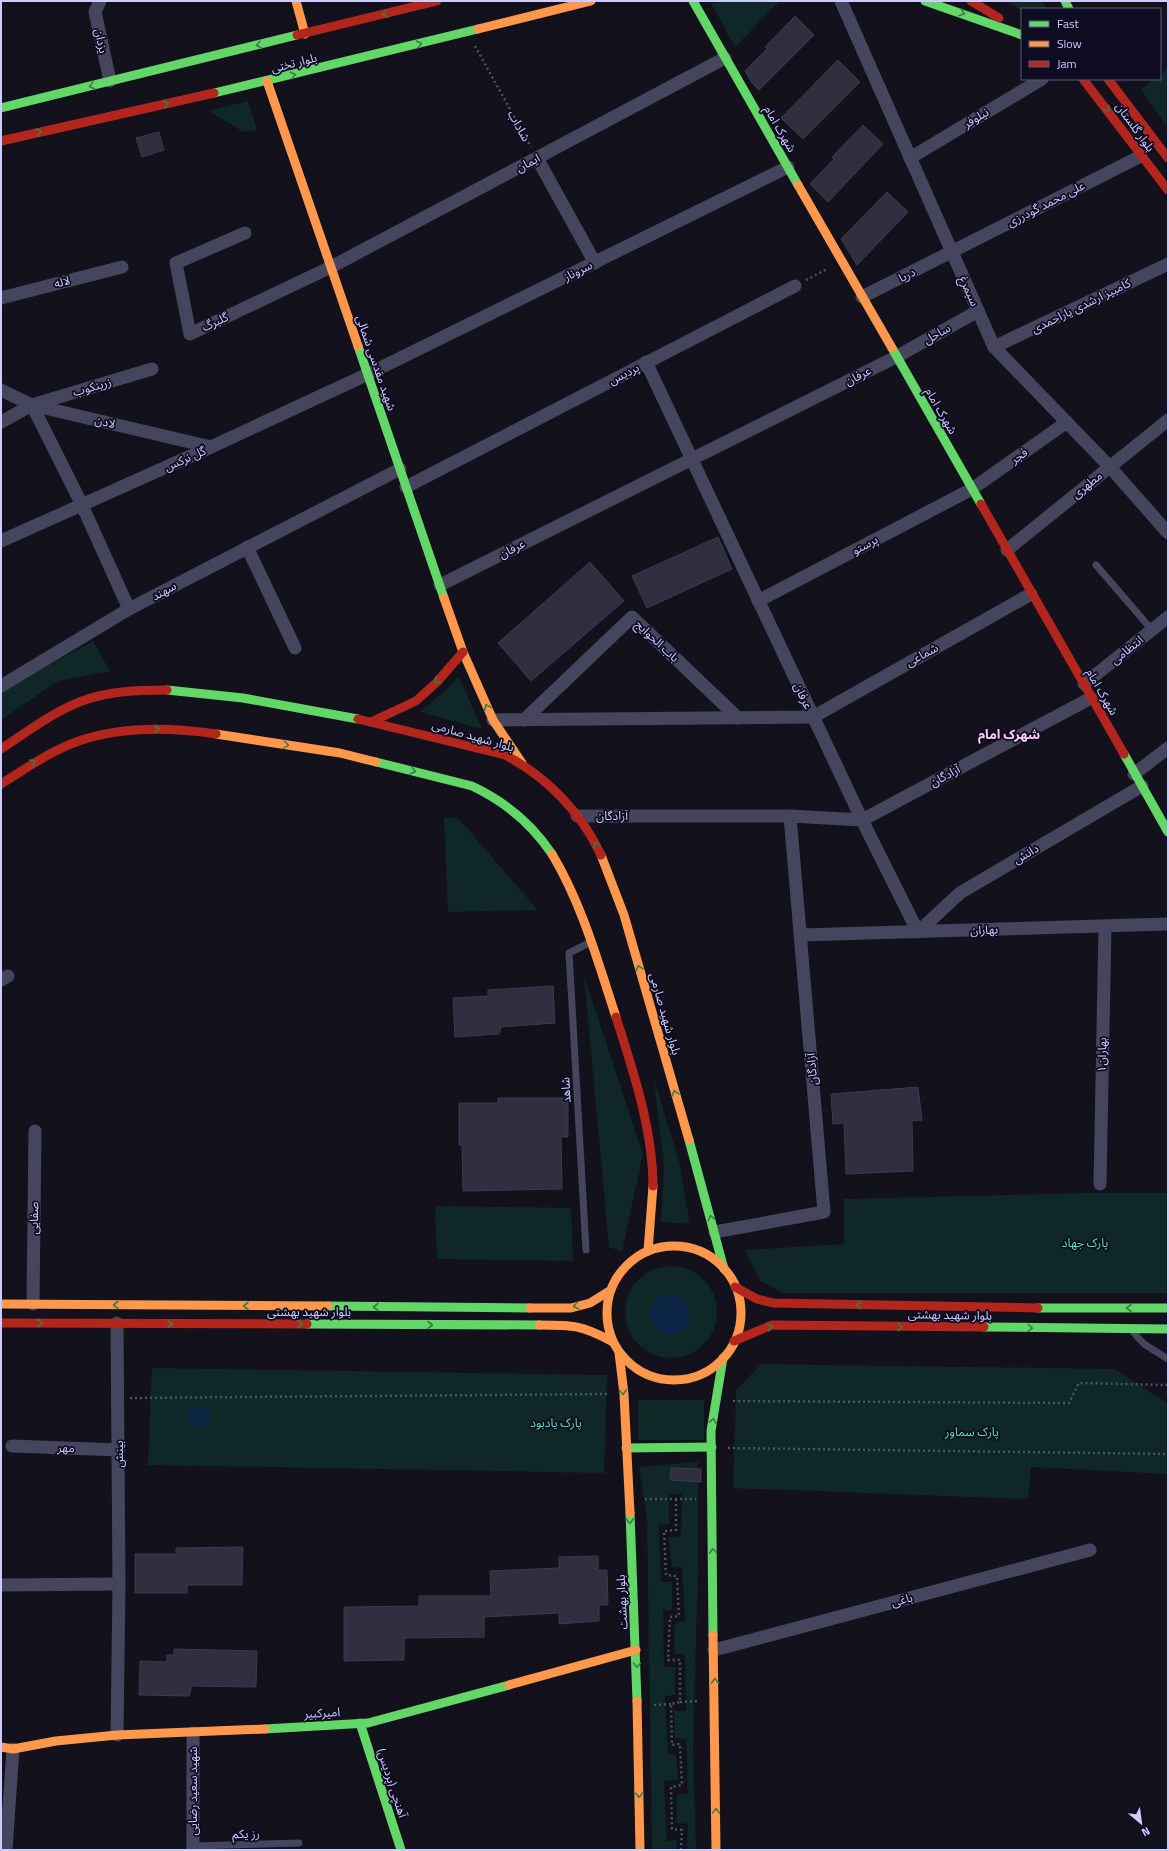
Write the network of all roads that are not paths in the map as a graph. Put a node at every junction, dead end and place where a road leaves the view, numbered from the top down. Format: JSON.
{"nodes":[{"id":1,"x":100,"y":1,"type":"edge"},
{"id":2,"x":296,"y":1,"type":"edge"},
{"id":3,"x":437,"y":1,"type":"edge"},
{"id":4,"x":590,"y":1,"type":"edge"},
{"id":5,"x":693,"y":1,"type":"edge"},
{"id":6,"x":841,"y":1,"type":"edge"},
{"id":7,"x":925,"y":1,"type":"edge"},
{"id":8,"x":971,"y":1,"type":"edge"},
{"id":9,"x":1021,"y":33,"type":"edge"},
{"id":10,"x":305,"y":34,"type":"junction"},
{"id":11,"x":1021,"y":34,"type":"edge"},
{"id":12,"x":725,"y":58,"type":"junction"},
{"id":13,"x":1040,"y":80,"type":"edge"},
{"id":14,"x":1084,"y":80,"type":"edge"},
{"id":15,"x":1109,"y":80,"type":"edge"},
{"id":16,"x":110,"y":81,"type":"junction"},
{"id":17,"x":267,"y":81,"type":"junction"},
{"id":18,"x":1,"y":108,"type":"edge"},
{"id":19,"x":1,"y":141,"type":"edge"},
{"id":20,"x":1141,"y":156,"type":"junction"},
{"id":21,"x":537,"y":158,"type":"junction"},
{"id":22,"x":910,"y":158,"type":"junction"},
{"id":23,"x":1168,"y":158,"type":"edge"},
{"id":24,"x":788,"y":167,"type":"junction"},
{"id":25,"x":1168,"y":190,"type":"edge"},
{"id":26,"x":245,"y":233,"type":"dead end"},
{"id":27,"x":951,"y":252,"type":"junction"},
{"id":28,"x":595,"y":263,"type":"junction"},
{"id":29,"x":1168,"y":264,"type":"edge"},
{"id":30,"x":122,"y":267,"type":"dead end"},
{"id":31,"x":331,"y":267,"type":"junction"},
{"id":32,"x":795,"y":286,"type":"road end"},
{"id":33,"x":862,"y":297,"type":"junction"},
{"id":34,"x":1,"y":298,"type":"edge"},
{"id":35,"x":978,"y":311,"type":"junction"},
{"id":36,"x":994,"y":347,"type":"junction"},
{"id":37,"x":896,"y":357,"type":"junction"},
{"id":38,"x":646,"y":362,"type":"junction"},
{"id":39,"x":152,"y":369,"type":"dead end"},
{"id":40,"x":368,"y":374,"type":"junction"},
{"id":41,"x":1,"y":390,"type":"edge"},
{"id":42,"x":32,"y":405,"type":"junction"},
{"id":43,"x":1168,"y":420,"type":"edge"},
{"id":44,"x":1,"y":422,"type":"edge"},
{"id":45,"x":1067,"y":422,"type":"junction"},
{"id":46,"x":211,"y":447,"type":"junction"},
{"id":47,"x":691,"y":460,"type":"junction"},
{"id":48,"x":1110,"y":467,"type":"junction"},
{"id":49,"x":400,"y":468,"type":"junction"},
{"id":50,"x":406,"y":487,"type":"junction"},
{"id":51,"x":972,"y":489,"type":"junction"},
{"id":52,"x":82,"y":505,"type":"junction"},
{"id":53,"x":1168,"y":533,"type":"edge"},
{"id":54,"x":1,"y":541,"type":"edge"},
{"id":55,"x":247,"y":547,"type":"junction"},
{"id":56,"x":1007,"y":550,"type":"junction"},
{"id":57,"x":1096,"y":565,"type":"dead end"},
{"id":58,"x":440,"y":585,"type":"junction"},
{"id":59,"x":1032,"y":594,"type":"junction"},
{"id":60,"x":758,"y":601,"type":"junction"},
{"id":61,"x":129,"y":609,"type":"junction"},
{"id":62,"x":1168,"y":617,"type":"edge"},
{"id":63,"x":1152,"y":630,"type":"junction"},
{"id":64,"x":295,"y":648,"type":"dead end"},
{"id":65,"x":463,"y":652,"type":"junction"},
{"id":66,"x":1084,"y":684,"type":"junction"},
{"id":67,"x":1,"y":686,"type":"edge"},
{"id":68,"x":1091,"y":698,"type":"junction"},
{"id":69,"x":813,"y":717,"type":"junction"},
{"id":70,"x":738,"y":718,"type":"junction"},
{"id":71,"x":493,"y":720,"type":"junction"},
{"id":72,"x":524,"y":720,"type":"junction"},
{"id":73,"x":371,"y":722,"type":"junction"},
{"id":74,"x":1168,"y":748,"type":"edge"},
{"id":75,"x":1,"y":749,"type":"edge"},
{"id":76,"x":523,"y":764,"type":"junction"},
{"id":77,"x":1134,"y":774,"type":"junction"},
{"id":78,"x":1,"y":784,"type":"edge"},
{"id":79,"x":1142,"y":786,"type":"junction"},
{"id":80,"x":577,"y":816,"type":"junction"},
{"id":81,"x":790,"y":816,"type":"junction"},
{"id":82,"x":862,"y":820,"type":"junction"},
{"id":83,"x":1168,"y":832,"type":"edge"},
{"id":84,"x":1168,"y":924,"type":"edge"},
{"id":85,"x":1105,"y":926,"type":"junction"},
{"id":86,"x":918,"y":932,"type":"junction"},
{"id":87,"x":801,"y":935,"type":"junction"},
{"id":88,"x":591,"y":942,"type":"junction"},
{"id":89,"x":35,"y":1131,"type":"dead end"},
{"id":90,"x":1100,"y":1184,"type":"dead end"},
{"id":91,"x":715,"y":1232,"type":"junction"},
{"id":92,"x":586,"y":1250,"type":"dead end"},
{"id":93,"x":648,"y":1251,"type":"junction"},
{"id":94,"x":724,"y":1269,"type":"junction"},
{"id":95,"x":736,"y":1287,"type":"junction"},
{"id":96,"x":611,"y":1290,"type":"junction"},
{"id":97,"x":1,"y":1304,"type":"edge"},
{"id":98,"x":33,"y":1304,"type":"junction"},
{"id":99,"x":1168,"y":1308,"type":"edge"},
{"id":100,"x":1,"y":1323,"type":"edge"},
{"id":101,"x":117,"y":1323,"type":"junction"},
{"id":102,"x":1129,"y":1328,"type":"junction"},
{"id":103,"x":1168,"y":1328,"type":"edge"},
{"id":104,"x":734,"y":1341,"type":"junction"},
{"id":105,"x":613,"y":1342,"type":"junction"},
{"id":106,"x":619,"y":1353,"type":"junction"},
{"id":107,"x":723,"y":1358,"type":"junction"},
{"id":108,"x":1168,"y":1359,"type":"edge"},
{"id":109,"x":12,"y":1446,"type":"dead end"},
{"id":110,"x":712,"y":1447,"type":"junction"},
{"id":111,"x":626,"y":1448,"type":"junction"},
{"id":112,"x":119,"y":1450,"type":"junction"},
{"id":113,"x":1090,"y":1550,"type":"dead end"},
{"id":114,"x":119,"y":1584,"type":"junction"},
{"id":115,"x":1,"y":1585,"type":"edge"},
{"id":116,"x":636,"y":1650,"type":"junction"},
{"id":117,"x":714,"y":1650,"type":"junction"},
{"id":118,"x":360,"y":1723,"type":"junction"},
{"id":119,"x":193,"y":1733,"type":"junction"},
{"id":120,"x":117,"y":1735,"type":"junction"},
{"id":121,"x":7,"y":1748,"type":"edge"},
{"id":122,"x":299,"y":1843,"type":"dead end"},
{"id":123,"x":193,"y":1848,"type":"edge"},
{"id":124,"x":6,"y":1850,"type":"edge"},
{"id":125,"x":401,"y":1850,"type":"edge"},
{"id":126,"x":640,"y":1850,"type":"edge"},
{"id":127,"x":716,"y":1850,"type":"edge"}],
"edges":[{"from":1,"to":16,"type":"street","name":"یزدان"},
{"from":2,"to":10,"type":"main road"},
{"from":3,"to":10,"type":"main road","one_way":true},
{"from":17,"to":4,"type":"main road","name":"بلوار تختی","one_way":true},
{"from":5,"to":12,"type":"main road","name":"شهرک امام"},
{"from":6,"to":22,"type":"street","name":"سیمرغ"},
{"from":7,"to":11,"type":"main road","one_way":true},
{"from":8,"to":9,"type":"main road"},
{"from":10,"to":16,"type":"main road","one_way":true},
{"from":12,"to":21,"type":"street","name":"ایمان"},
{"from":12,"to":24,"type":"main road","name":"شهرک امام"},
{"from":13,"to":22,"type":"street","name":"نیلوفر"},
{"from":14,"to":20,"type":"main road","name":"بلوار گلستان","one_way":true},
{"from":15,"to":23,"type":"main road","name":"بلوار گلستان"},
{"from":16,"to":18,"type":"main road","one_way":true},
{"from":19,"to":17,"type":"main road","name":"بلوار تختی","one_way":true},
{"from":17,"to":31,"type":"main road","name":"شهید مقدسی شمالی"},
{"from":20,"to":25,"type":"main road","name":"بلوار گلستان"},
{"from":20,"to":27,"type":"street","name":"علی محمد گودرزی"},
{"from":21,"to":28,"type":"street"},
{"from":21,"to":31,"type":"street","name":"ایمان"},
{"from":22,"to":27,"type":"street","name":"سیمرغ"},
{"from":24,"to":28,"type":"street","name":"سروناز"},
{"from":24,"to":33,"type":"main road","name":"شهرک امام"},
{"from":26,"to":31,"type":"street","name":"گلبرگ"},
{"from":27,"to":33,"type":"street","name":"دریا"},
{"from":27,"to":35,"type":"street","name":"سیمرغ"},
{"from":28,"to":40,"type":"street","name":"سروناز"},
{"from":29,"to":36,"type":"street","name":"کامبیز ارشدی یاراحمدی"},
{"from":30,"to":34,"type":"street","name":"لاله"},
{"from":31,"to":40,"type":"main road","name":"شهید مقدسی شمالی"},
{"from":32,"to":38,"type":"street","name":"پردیس"},
{"from":33,"to":37,"type":"main road","name":"شهرک امام"},
{"from":35,"to":36,"type":"street","name":"سیمرغ"},
{"from":35,"to":37,"type":"street","name":"ساحل"},
{"from":36,"to":45,"type":"street","name":"سیمرغ"},
{"from":37,"to":47,"type":"street","name":"عرفان"},
{"from":37,"to":51,"type":"main road","name":"شهرک امام"},
{"from":38,"to":47,"type":"street","name":"عرفان"},
{"from":38,"to":50,"type":"street","name":"پردیس"},
{"from":39,"to":42,"type":"street","name":"زرینکوب"},
{"from":40,"to":46,"type":"street","name":"گل نرکس"},
{"from":40,"to":49,"type":"main road","name":"شهید مقدسی شمالی"},
{"from":41,"to":42,"type":"street","name":"لادن"},
{"from":42,"to":44,"type":"street"},
{"from":42,"to":46,"type":"street","name":"لادن"},
{"from":42,"to":52,"type":"street"},
{"from":43,"to":48,"type":"street","name":"مطهری"},
{"from":45,"to":48,"type":"street","name":"سیمرغ"},
{"from":45,"to":51,"type":"street","name":"فجر"},
{"from":46,"to":52,"type":"street","name":"گل نرکس"},
{"from":47,"to":58,"type":"street","name":"عرفان"},
{"from":47,"to":60,"type":"street","name":"عرفان"},
{"from":48,"to":53,"type":"street","name":"سیمرغ"},
{"from":48,"to":56,"type":"street","name":"مطهری"},
{"from":49,"to":50,"type":"main road","name":"شهید مقدسی شمالی"},
{"from":49,"to":55,"type":"street","name":"سهند"},
{"from":50,"to":58,"type":"main road","name":"شهید مقدسی شمالی"},
{"from":51,"to":56,"type":"main road","name":"شهرک امام"},
{"from":51,"to":60,"type":"street","name":"پرستو"},
{"from":52,"to":54,"type":"street","name":"گل نرکس"},
{"from":52,"to":61,"type":"street"},
{"from":55,"to":61,"type":"street","name":"سهند"},
{"from":55,"to":64,"type":"street"},
{"from":56,"to":59,"type":"main road","name":"شهرک امام"},
{"from":57,"to":63,"type":"lane","name":"انتظامی"},
{"from":58,"to":65,"type":"main road","name":"شهید مقدسی شمالی"},
{"from":59,"to":66,"type":"main road","name":"شهرک امام"},
{"from":59,"to":69,"type":"street","name":"شماعی"},
{"from":60,"to":69,"type":"street","name":"عرفان"},
{"from":61,"to":67,"type":"street","name":"سهند"},
{"from":62,"to":63,"type":"street","name":"انتظامی"},
{"from":63,"to":66,"type":"street","name":"انتظامی"},
{"from":71,"to":65,"type":"main road","name":"شهید مقدسی شمالی","one_way":true},
{"from":65,"to":73,"type":"main road","one_way":true},
{"from":66,"to":68,"type":"main road","name":"شهرک امام"},
{"from":68,"to":77,"type":"main road","name":"شهرک امام"},
{"from":68,"to":82,"type":"street","name":"آزادگان"},
{"from":69,"to":70,"type":"street"},
{"from":69,"to":82,"type":"street","name":"عرفان"},
{"from":70,"to":72,"type":"street"},
{"from":70,"to":72,"type":"street","name":"باب الحوایج"},
{"from":71,"to":72,"type":"street"},
{"from":71,"to":76,"type":"main road","name":"شهید مقدسی شمالی"},
{"from":73,"to":75,"type":"main road","name":"بلوار شهید صارمی"},
{"from":73,"to":76,"type":"main road","name":"بلوار شهید صارمی"},
{"from":74,"to":77,"type":"street"},
{"from":76,"to":80,"type":"main road","name":"بلوار شهید صارمی"},
{"from":77,"to":79,"type":"main road","name":"شهرک امام"},
{"from":78,"to":88,"type":"main road","one_way":true},
{"from":79,"to":83,"type":"main road","name":"شهرک امام"},
{"from":79,"to":86,"type":"street","name":"دانش"},
{"from":80,"to":81,"type":"street","name":"آزادگان"},
{"from":91,"to":80,"type":"main road","name":"بلوار شهید صارمی","one_way":true},
{"from":81,"to":82,"type":"street","name":"آزادگان"},
{"from":81,"to":87,"type":"street","name":"آزادگان"},
{"from":82,"to":86,"type":"street","name":"عرفان"},
{"from":84,"to":85,"type":"street","name":"بهاران"},
{"from":85,"to":86,"type":"street","name":"بهاران"},
{"from":85,"to":90,"type":"street","name":"بهاران۱"},
{"from":86,"to":87,"type":"street","name":"بهاران"},
{"from":87,"to":91,"type":"street","name":"آزادگان"},
{"from":88,"to":92,"type":"lane","name":"شاهد"},
{"from":88,"to":93,"type":"main road"},
{"from":89,"to":98,"type":"street","name":"صفایی"},
{"from":91,"to":94,"type":"main road","name":"بلوار شهید صارمی"},
{"from":93,"to":94,"type":"main road"},
{"from":93,"to":96,"type":"main road"},
{"from":94,"to":95,"type":"main road"},
{"from":99,"to":95,"type":"main road","name":"بلوار شهید بهشتی","one_way":true},
{"from":95,"to":104,"type":"main road"},
{"from":96,"to":98,"type":"main road","name":"بلوار شهید بهشتی","one_way":true},
{"from":96,"to":105,"type":"main road"},
{"from":97,"to":98,"type":"main road","name":"بلوار شهید بهشتی"},
{"from":100,"to":101,"type":"main road","name":"بلوار شهید بهشتی","one_way":true},
{"from":101,"to":105,"type":"main road","name":"بلوار شهید بهشتی","one_way":true},
{"from":101,"to":112,"type":"street","name":"بینش"},
{"from":102,"to":103,"type":"main road","name":"بلوار شهید بهشتی"},
{"from":104,"to":102,"type":"main road","name":"بلوار شهید بهشتی","one_way":true},
{"from":102,"to":108,"type":"lane"},
{"from":104,"to":107,"type":"main road"},
{"from":105,"to":106,"type":"main road"},
{"from":106,"to":107,"type":"main road"},
{"from":106,"to":111,"type":"main road","name":"بلوار بهشت","one_way":true},
{"from":110,"to":107,"type":"main road","one_way":true},
{"from":109,"to":112,"type":"street","name":"مهر"},
{"from":110,"to":111,"type":"main road"},
{"from":117,"to":110,"type":"main road","one_way":true},
{"from":111,"to":116,"type":"main road","name":"بلوار بهشت","one_way":true},
{"from":112,"to":114,"type":"street","name":"بینش"},
{"from":113,"to":117,"type":"street","name":"باغی"},
{"from":114,"to":115,"type":"street"},
{"from":114,"to":120,"type":"street","name":"بینش"},
{"from":116,"to":118,"type":"main road","name":"امیرکبیر"},
{"from":116,"to":126,"type":"main road","name":"بلوار بهشت","one_way":true},
{"from":127,"to":117,"type":"main road","one_way":true},
{"from":118,"to":119,"type":"main road","name":"امیرکبیر"},
{"from":118,"to":125,"type":"main road","name":"آهنچی (پردیس)"},
{"from":119,"to":120,"type":"main road","name":"امیرکبیر"},
{"from":119,"to":123,"type":"street","name":"شهید سعید رضایی"},
{"from":120,"to":121,"type":"main road","name":"امیرکبیر"},
{"from":121,"to":124,"type":"street"},
{"from":122,"to":123,"type":"lane","name":"رز یکم"}]}
